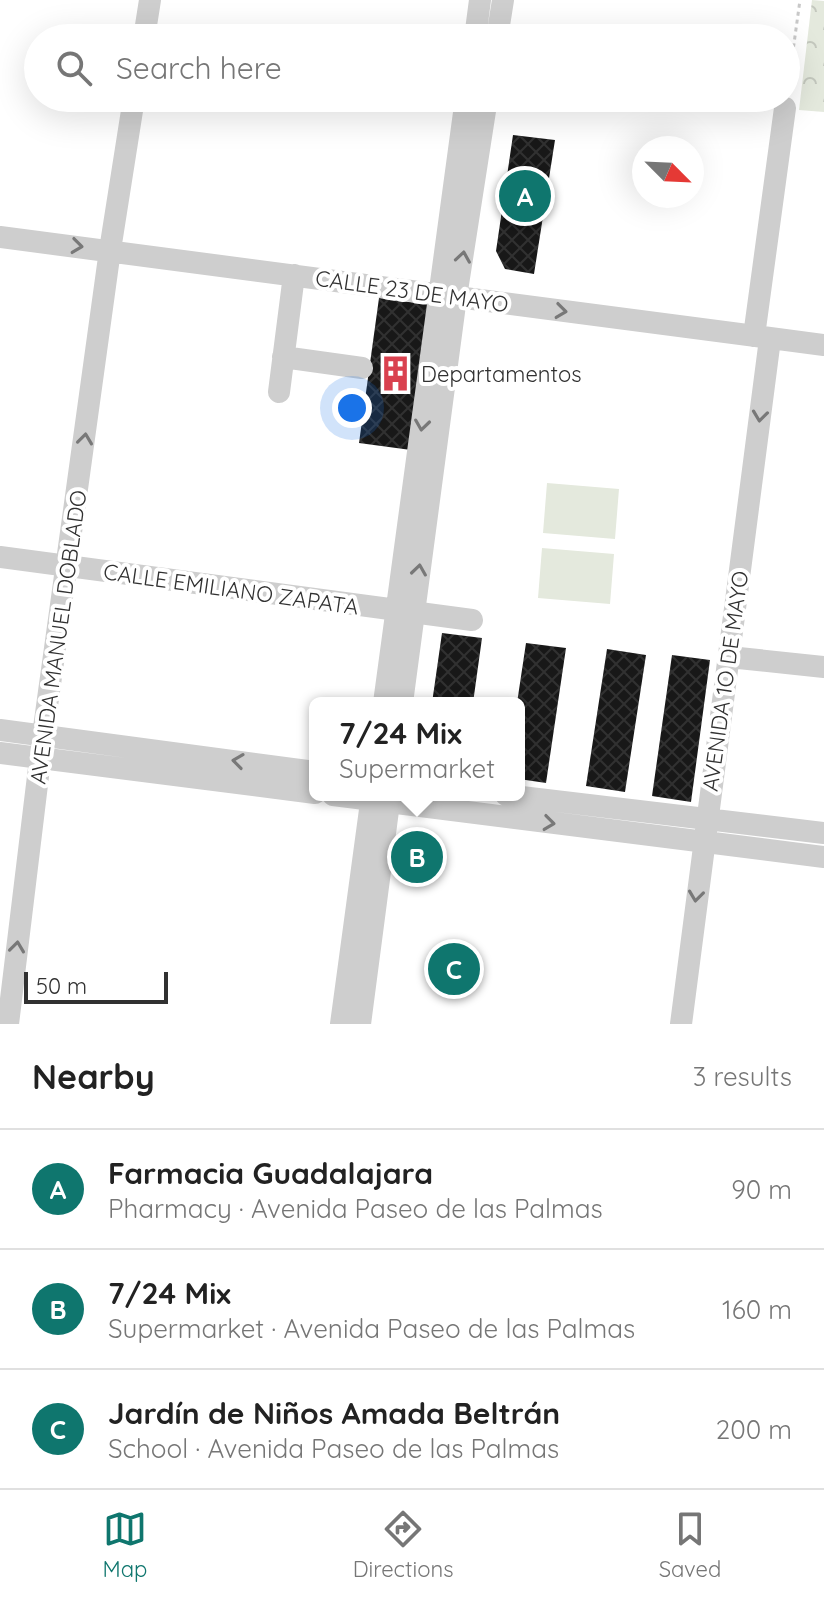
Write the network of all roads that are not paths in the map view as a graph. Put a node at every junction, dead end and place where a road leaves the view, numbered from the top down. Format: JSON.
{"nodes":[{"id":1,"x":150,"y":0,"type":"edge"},
{"id":2,"x":480,"y":0,"type":"edge"},
{"id":3,"x":503,"y":0,"type":"edge"},
{"id":4,"x":146,"y":24,"type":"edge"},
{"id":5,"x":477,"y":24,"type":"edge"},
{"id":6,"x":499,"y":24,"type":"edge"},
{"id":7,"x":132,"y":112,"type":"edge"},
{"id":8,"x":465,"y":112,"type":"edge"},
{"id":9,"x":484,"y":112,"type":"edge"},
{"id":10,"x":785,"y":112,"type":"edge"},
{"id":11,"x":0,"y":237,"type":"edge"},
{"id":12,"x":110,"y":250,"type":"junction"},
{"id":13,"x":294,"y":275,"type":"junction"},
{"id":14,"x":448,"y":296,"type":"junction"},
{"id":15,"x":762,"y":337,"type":"junction"},
{"id":16,"x":824,"y":345,"type":"edge"},
{"id":17,"x":283,"y":357,"type":"junction"},
{"id":18,"x":362,"y":368,"type":"dead end"},
{"id":19,"x":279,"y":392,"type":"dead end"},
{"id":20,"x":0,"y":557,"type":"edge"},
{"id":21,"x":69,"y":566,"type":"junction"},
{"id":22,"x":405,"y":613,"type":"junction"},
{"id":23,"x":472,"y":620,"type":"dead end"},
{"id":24,"x":729,"y":657,"type":"junction"},
{"id":25,"x":824,"y":667,"type":"edge"},
{"id":26,"x":385,"y":697,"type":"edge"},
{"id":27,"x":402,"y":697,"type":"edge"},
{"id":28,"x":0,"y":730,"type":"edge"},
{"id":29,"x":43,"y":735,"type":"junction"},
{"id":30,"x":0,"y":753,"type":"edge"},
{"id":31,"x":40,"y":758,"type":"junction"},
{"id":32,"x":309,"y":771,"type":"edge"},
{"id":33,"x":309,"y":792,"type":"edge"},
{"id":34,"x":525,"y":797,"type":"edge"},
{"id":35,"x":380,"y":801,"type":"edge"},
{"id":36,"x":381,"y":801,"type":"edge"},
{"id":37,"x":403,"y":801,"type":"edge"},
{"id":38,"x":706,"y":818,"type":"junction"},
{"id":39,"x":824,"y":833,"type":"edge"},
{"id":40,"x":703,"y":842,"type":"junction"},
{"id":41,"x":824,"y":857,"type":"edge"},
{"id":42,"x":8,"y":1024,"type":"edge"},
{"id":43,"x":341,"y":1024,"type":"edge"},
{"id":44,"x":360,"y":1024,"type":"edge"},
{"id":45,"x":681,"y":1024,"type":"edge"}],
"edges":[{"from":1,"to":4,"type":"street"},
{"from":2,"to":5,"type":"street"},
{"from":3,"to":6,"type":"street"},
{"from":7,"to":12,"type":"street","name":"AVENIDA MANUEL DOBLADO"},
{"from":8,"to":14,"type":"street"},
{"from":14,"to":9,"type":"street","one_way":true},
{"from":10,"to":15,"type":"street","name":"AVENIDA 1O DE MAYO"},
{"from":11,"to":12,"type":"street","name":"CALLE 23 DE MAYO","one_way":true},
{"from":12,"to":13,"type":"street","name":"CALLE 23 DE MAYO"},
{"from":21,"to":12,"type":"street","name":"AVENIDA MANUEL DOBLADO","one_way":true},
{"from":13,"to":14,"type":"street","name":"CALLE 23 DE MAYO"},
{"from":13,"to":17,"type":"street"},
{"from":14,"to":15,"type":"street","name":"CALLE 23 DE MAYO","one_way":true},
{"from":14,"to":22,"type":"street"},
{"from":15,"to":16,"type":"street","name":"CALLE 23 DE MAYO"},
{"from":15,"to":24,"type":"street","name":"AVENIDA 1O DE MAYO","one_way":true},
{"from":17,"to":18,"type":"street"},
{"from":17,"to":19,"type":"street"},
{"from":20,"to":21,"type":"street","name":"CALLE EMILIANO ZAPATA"},
{"from":21,"to":22,"type":"street","name":"CALLE EMILIANO ZAPATA"},
{"from":21,"to":29,"type":"street","name":"AVENIDA MANUEL DOBLADO"},
{"from":22,"to":23,"type":"street","name":"CALLE EMILIANO ZAPATA"},
{"from":22,"to":26,"type":"street"},
{"from":22,"to":27,"type":"street"},
{"from":24,"to":25,"type":"street"},
{"from":24,"to":38,"type":"street","name":"AVENIDA 1O DE MAYO"},
{"from":28,"to":29,"type":"street"},
{"from":29,"to":31,"type":"street","name":"AVENIDA MANUEL DOBLADO"},
{"from":32,"to":29,"type":"street","one_way":true},
{"from":30,"to":31,"type":"street"},
{"from":31,"to":33,"type":"street"},
{"from":42,"to":31,"type":"street","name":"AVENIDA MANUEL DOBLADO","one_way":true},
{"from":34,"to":38,"type":"street"},
{"from":35,"to":43,"type":"street"},
{"from":36,"to":44,"type":"street"},
{"from":37,"to":40,"type":"street","one_way":true},
{"from":38,"to":39,"type":"street"},
{"from":38,"to":40,"type":"street","name":"AVENIDA 1O DE MAYO"},
{"from":40,"to":41,"type":"street"},
{"from":40,"to":45,"type":"street","name":"AVENIDA 1O DE MAYO","one_way":true}]}
